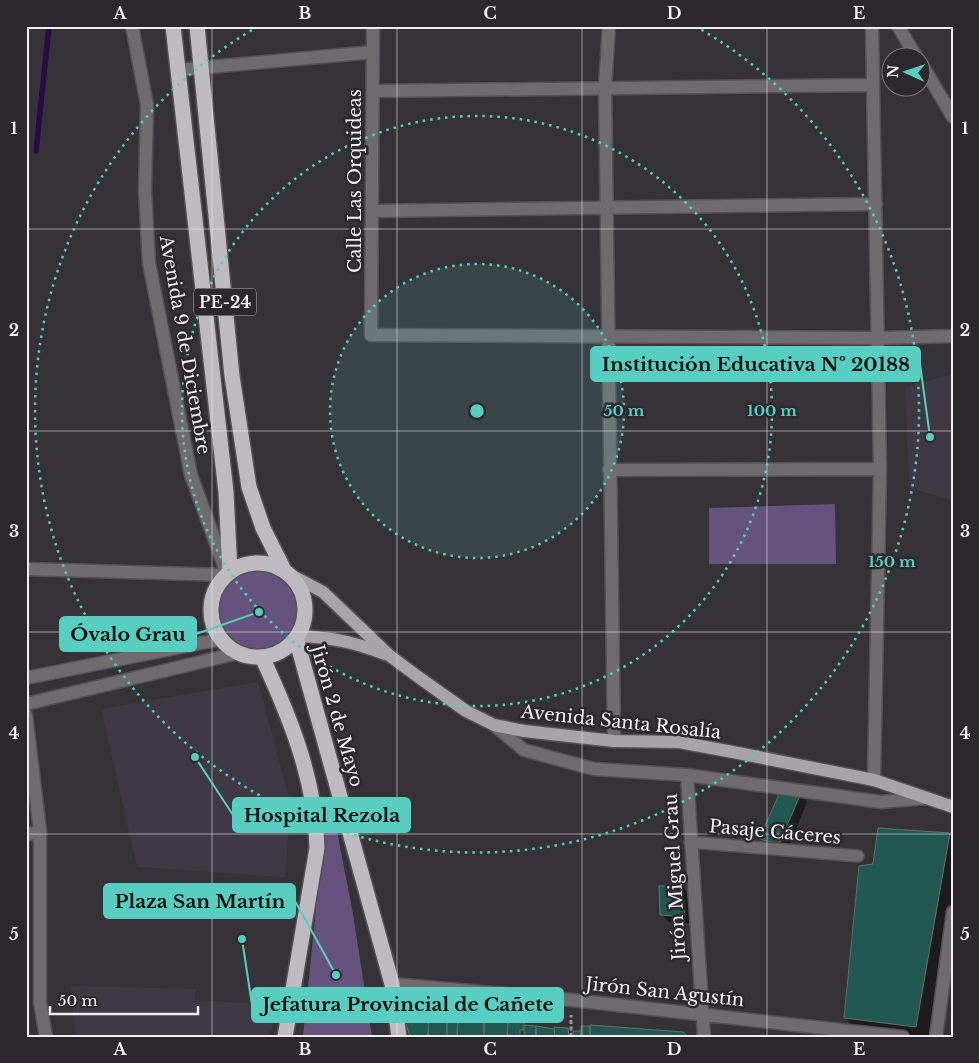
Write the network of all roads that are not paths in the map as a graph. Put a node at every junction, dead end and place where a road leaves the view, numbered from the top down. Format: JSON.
{"nodes":[{"id":1,"x":132,"y":26,"type":"edge"},
{"id":2,"x":173,"y":26,"type":"edge"},
{"id":3,"x":197,"y":26,"type":"edge"},
{"id":4,"x":373,"y":26,"type":"edge"},
{"id":5,"x":609,"y":26,"type":"edge"},
{"id":6,"x":872,"y":26,"type":"edge"},
{"id":7,"x":898,"y":26,"type":"edge"},
{"id":8,"x":911,"y":48,"type":"edge"},
{"id":9,"x":373,"y":52,"type":"junction"},
{"id":10,"x":202,"y":66,"type":"junction"},
{"id":11,"x":177,"y":70,"type":"junction"},
{"id":12,"x":932,"y":82,"type":"edge"},
{"id":13,"x":873,"y":85,"type":"junction"},
{"id":14,"x":605,"y":87,"type":"junction"},
{"id":15,"x":373,"y":91,"type":"junction"},
{"id":16,"x":953,"y":117,"type":"edge"},
{"id":17,"x":876,"y":204,"type":"junction"},
{"id":18,"x":606,"y":208,"type":"junction"},
{"id":19,"x":372,"y":210,"type":"junction"},
{"id":20,"x":953,"y":336,"type":"edge"},
{"id":21,"x":608,"y":337,"type":"junction"},
{"id":22,"x":879,"y":338,"type":"junction"},
{"id":23,"x":880,"y":469,"type":"junction"},
{"id":24,"x":609,"y":470,"type":"junction"},
{"id":25,"x":26,"y":569,"type":"edge"},
{"id":26,"x":286,"y":572,"type":"junction"},
{"id":27,"x":228,"y":574,"type":"junction"},
{"id":28,"x":296,"y":637,"type":"junction"},
{"id":29,"x":220,"y":639,"type":"junction"},
{"id":30,"x":238,"y":653,"type":"junction"},
{"id":31,"x":390,"y":656,"type":"junction"},
{"id":32,"x":262,"y":657,"type":"junction"},
{"id":33,"x":26,"y":678,"type":"edge"},
{"id":34,"x":26,"y":704,"type":"edge"},
{"id":35,"x":26,"y":715,"type":"edge"},
{"id":36,"x":494,"y":725,"type":"junction"},
{"id":37,"x":614,"y":741,"type":"junction"},
{"id":38,"x":687,"y":775,"type":"junction"},
{"id":39,"x":874,"y":780,"type":"junction"},
{"id":40,"x":926,"y":798,"type":"junction"},
{"id":41,"x":953,"y":807,"type":"edge"},
{"id":42,"x":40,"y":831,"type":"junction"},
{"id":43,"x":26,"y":835,"type":"edge"},
{"id":44,"x":690,"y":842,"type":"junction"},
{"id":45,"x":858,"y":856,"type":"dead end"},
{"id":46,"x":953,"y":912,"type":"edge"},
{"id":47,"x":392,"y":984,"type":"junction"},
{"id":48,"x":701,"y":1014,"type":"junction"},
{"id":49,"x":46,"y":1037,"type":"edge"},
{"id":50,"x":285,"y":1037,"type":"edge"},
{"id":51,"x":399,"y":1037,"type":"edge"},
{"id":52,"x":704,"y":1037,"type":"edge"},
{"id":53,"x":903,"y":1037,"type":"edge"},
{"id":54,"x":936,"y":1037,"type":"edge"}],
"edges":[{"from":1,"to":27,"type":"street","name":"Avenida 9 de Diciembre"},
{"from":2,"to":11,"type":"highway","number":"PE-24"},
{"from":3,"to":10,"type":"highway","number":"PE-24"},
{"from":4,"to":9,"type":"street","name":"Calle Las Orquideas"},
{"from":5,"to":14,"type":"street"},
{"from":6,"to":13,"type":"street"},
{"from":7,"to":8,"type":"street"},
{"from":9,"to":10,"type":"street"},
{"from":9,"to":15,"type":"street","name":"Calle Las Orquideas"},
{"from":10,"to":11,"type":"street"},
{"from":10,"to":26,"type":"highway","number":"PE-24"},
{"from":11,"to":27,"type":"highway","number":"PE-24"},
{"from":12,"to":16,"type":"street"},
{"from":13,"to":14,"type":"street"},
{"from":13,"to":17,"type":"street"},
{"from":14,"to":15,"type":"street"},
{"from":14,"to":18,"type":"street"},
{"from":15,"to":19,"type":"street","name":"Calle Las Orquideas"},
{"from":17,"to":18,"type":"street"},
{"from":17,"to":22,"type":"street"},
{"from":18,"to":19,"type":"street"},
{"from":18,"to":21,"type":"street"},
{"from":19,"to":21,"type":"street","name":"Calle Las Orquideas"},
{"from":20,"to":22,"type":"street"},
{"from":21,"to":22,"type":"street"},
{"from":21,"to":24,"type":"street"},
{"from":22,"to":23,"type":"street"},
{"from":23,"to":24,"type":"street"},
{"from":23,"to":39,"type":"street"},
{"from":24,"to":37,"type":"street"},
{"from":25,"to":27,"type":"street"},
{"from":26,"to":27,"type":"highway"},
{"from":26,"to":28,"type":"highway"},
{"from":26,"to":31,"type":"main road","name":"Avenida Santa Rosalía"},
{"from":27,"to":29,"type":"highway"},
{"from":28,"to":31,"type":"main road","name":"Avenida Santa Rosalía"},
{"from":28,"to":32,"type":"highway"},
{"from":28,"to":47,"type":"highway","name":"Jirón 2 de Mayo"},
{"from":29,"to":30,"type":"highway"},
{"from":29,"to":33,"type":"street"},
{"from":30,"to":32,"type":"highway"},
{"from":30,"to":34,"type":"street"},
{"from":31,"to":36,"type":"main road","name":"Avenida Santa Rosalía"},
{"from":32,"to":50,"type":"highway"},
{"from":35,"to":42,"type":"street"},
{"from":36,"to":37,"type":"main road","name":"Avenida Santa Rosalía"},
{"from":36,"to":38,"type":"street"},
{"from":37,"to":39,"type":"main road","name":"Avenida Santa Rosalía"},
{"from":38,"to":40,"type":"street"},
{"from":38,"to":44,"type":"street","name":"Jirón Miguel Grau"},
{"from":39,"to":40,"type":"main road","name":"Avenida Santa Rosalía"},
{"from":40,"to":41,"type":"main road","name":"Avenida Santa Rosalía"},
{"from":42,"to":43,"type":"street"},
{"from":42,"to":49,"type":"street"},
{"from":44,"to":45,"type":"lane","name":"Pasaje Cáceres"},
{"from":44,"to":48,"type":"street","name":"Jirón Miguel Grau"},
{"from":46,"to":54,"type":"street"},
{"from":47,"to":48,"type":"street","name":"Jirón San Agustín"},
{"from":47,"to":51,"type":"highway","name":"Jirón 2 de Mayo"},
{"from":48,"to":52,"type":"street","name":"Jirón Miguel Grau"},
{"from":48,"to":53,"type":"street","name":"Jirón San Agustín"}]}
